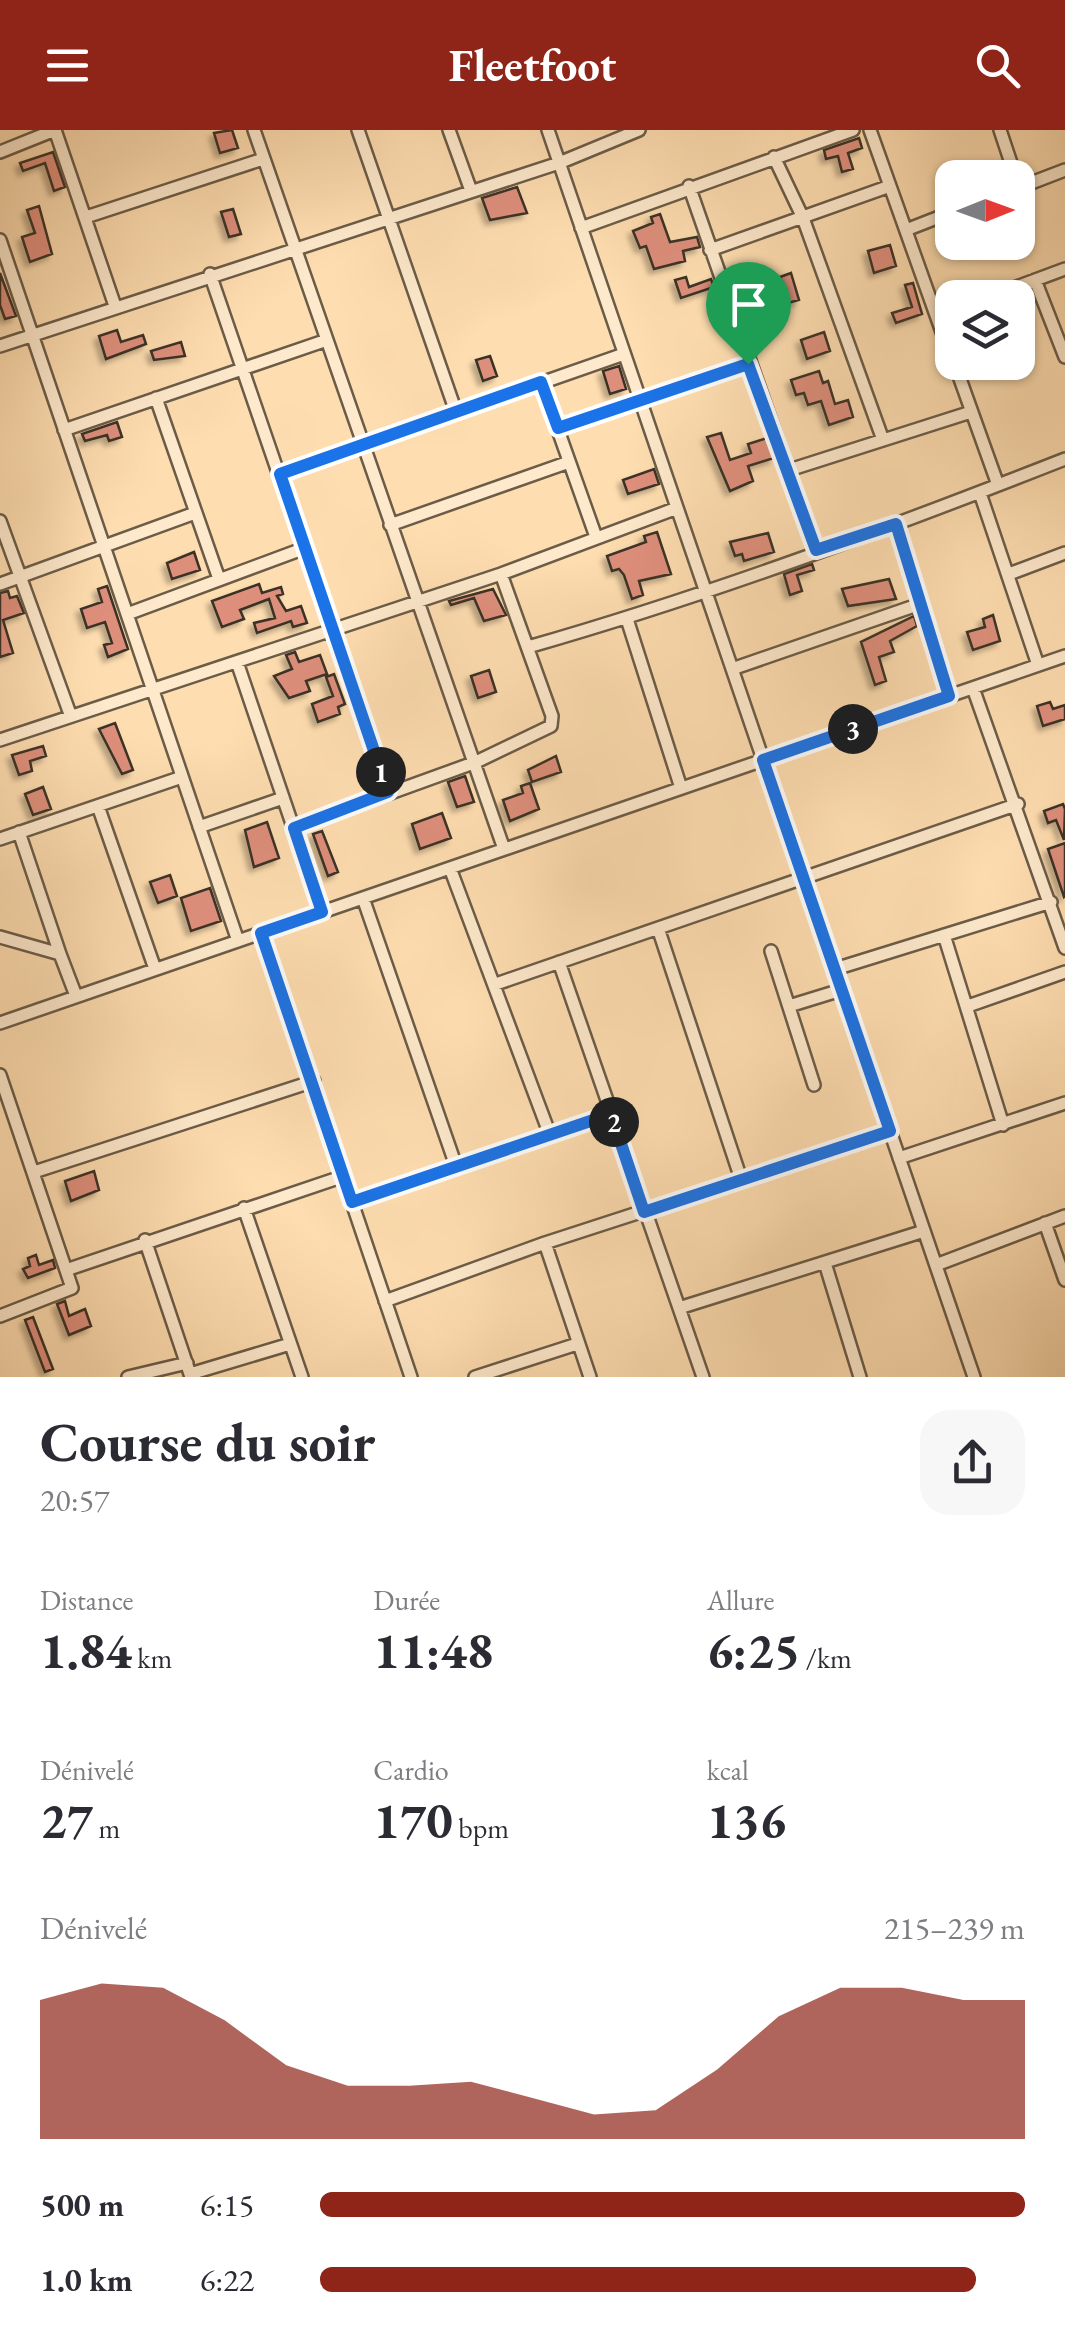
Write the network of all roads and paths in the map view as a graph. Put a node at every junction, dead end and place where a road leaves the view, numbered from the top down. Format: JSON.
{"nodes":[{"id":1,"x":55,"y":130,"type":"edge"},
{"id":2,"x":254,"y":130,"type":"edge"},
{"id":3,"x":358,"y":130,"type":"edge"},
{"id":4,"x":449,"y":130,"type":"edge"},
{"id":5,"x":548,"y":130,"type":"edge"},
{"id":6,"x":638,"y":130,"type":"edge"},
{"id":7,"x":802,"y":130,"type":"edge"},
{"id":8,"x":853,"y":130,"type":"edge"},
{"id":9,"x":870,"y":130,"type":"edge"},
{"id":10,"x":1000,"y":130,"type":"edge"},
{"id":11,"x":809,"y":145,"type":"junction"},
{"id":12,"x":0,"y":152,"type":"edge"},
{"id":13,"x":774,"y":157,"type":"junction"},
{"id":14,"x":262,"y":159,"type":"junction"},
{"id":15,"x":1010,"y":160,"type":"edge"},
{"id":16,"x":559,"y":163,"type":"junction"},
{"id":17,"x":1065,"y":170,"type":"edge"},
{"id":18,"x":1035,"y":178,"type":"edge"},
{"id":19,"x":689,"y":186,"type":"junction"},
{"id":20,"x":890,"y":186,"type":"junction"},
{"id":21,"x":470,"y":188,"type":"junction"},
{"id":22,"x":86,"y":216,"type":"junction"},
{"id":23,"x":385,"y":218,"type":"junction"},
{"id":24,"x":803,"y":218,"type":"junction"},
{"id":25,"x":935,"y":219,"type":"edge"},
{"id":26,"x":581,"y":228,"type":"junction"},
{"id":27,"x":906,"y":230,"type":"junction"},
{"id":28,"x":0,"y":240,"type":"edge"},
{"id":29,"x":292,"y":247,"type":"junction"},
{"id":30,"x":710,"y":250,"type":"junction"},
{"id":31,"x":1065,"y":268,"type":"edge"},
{"id":32,"x":210,"y":274,"type":"junction"},
{"id":33,"x":1035,"y":280,"type":"joint"},
{"id":34,"x":115,"y":306,"type":"junction"},
{"id":35,"x":935,"y":310,"type":"edge"},
{"id":36,"x":31,"y":335,"type":"junction"},
{"id":37,"x":324,"y":341,"type":"junction"},
{"id":38,"x":0,"y":346,"type":"edge"},
{"id":39,"x":624,"y":354,"type":"junction"},
{"id":40,"x":1065,"y":357,"type":"edge"},
{"id":41,"x":748,"y":364,"type":"junction"},
{"id":42,"x":245,"y":370,"type":"junction"},
{"id":43,"x":960,"y":380,"type":"edge"},
{"id":44,"x":541,"y":382,"type":"junction"},
{"id":45,"x":156,"y":398,"type":"junction"},
{"id":46,"x":641,"y":403,"type":"junction"},
{"id":47,"x":456,"y":412,"type":"junction"},
{"id":48,"x":971,"y":412,"type":"junction"},
{"id":49,"x":558,"y":428,"type":"junction"},
{"id":50,"x":64,"y":430,"type":"junction"},
{"id":51,"x":883,"y":440,"type":"junction"},
{"id":52,"x":363,"y":448,"type":"junction"},
{"id":53,"x":1065,"y":459,"type":"edge"},
{"id":54,"x":569,"y":462,"type":"junction"},
{"id":55,"x":786,"y":471,"type":"junction"},
{"id":56,"x":280,"y":474,"type":"junction"},
{"id":57,"x":998,"y":485,"type":"junction"},
{"id":58,"x":980,"y":492,"type":"junction"},
{"id":59,"x":677,"y":508,"type":"junction"},
{"id":60,"x":196,"y":513,"type":"junction"},
{"id":61,"x":0,"y":521,"type":"edge"},
{"id":62,"x":390,"y":524,"type":"junction"},
{"id":63,"x":896,"y":524,"type":"junction"},
{"id":64,"x":596,"y":537,"type":"junction"},
{"id":65,"x":106,"y":547,"type":"junction"},
{"id":66,"x":305,"y":548,"type":"junction"},
{"id":67,"x":816,"y":550,"type":"junction"},
{"id":68,"x":1065,"y":554,"type":"edge"},
{"id":69,"x":501,"y":574,"type":"junction"},
{"id":70,"x":1009,"y":574,"type":"junction"},
{"id":71,"x":20,"y":577,"type":"junction"},
{"id":72,"x":219,"y":580,"type":"junction"},
{"id":73,"x":0,"y":584,"type":"edge"},
{"id":74,"x":705,"y":590,"type":"junction"},
{"id":75,"x":417,"y":603,"type":"junction"},
{"id":76,"x":920,"y":604,"type":"junction"},
{"id":77,"x":130,"y":613,"type":"junction"},
{"id":78,"x":627,"y":619,"type":"junction"},
{"id":79,"x":334,"y":629,"type":"junction"},
{"id":80,"x":528,"y":647,"type":"junction"},
{"id":81,"x":1064,"y":661,"type":"edge"},
{"id":82,"x":237,"y":662,"type":"junction"},
{"id":83,"x":1038,"y":665,"type":"junction"},
{"id":84,"x":732,"y":669,"type":"junction"},
{"id":85,"x":973,"y":688,"type":"junction"},
{"id":86,"x":152,"y":689,"type":"junction"},
{"id":87,"x":949,"y":696,"type":"junction"},
{"id":88,"x":70,"y":714,"type":"junction"},
{"id":89,"x":0,"y":740,"type":"edge"},
{"id":90,"x":763,"y":760,"type":"junction"},
{"id":91,"x":476,"y":762,"type":"junction"},
{"id":92,"x":182,"y":777,"type":"junction"},
{"id":93,"x":681,"y":788,"type":"junction"},
{"id":94,"x":388,"y":792,"type":"junction"},
{"id":95,"x":283,"y":798,"type":"junction"},
{"id":96,"x":1018,"y":804,"type":"junction"},
{"id":97,"x":98,"y":806,"type":"junction"},
{"id":98,"x":199,"y":827,"type":"junction"},
{"id":99,"x":294,"y":828,"type":"junction"},
{"id":100,"x":19,"y":832,"type":"junction"},
{"id":101,"x":0,"y":840,"type":"edge"},
{"id":102,"x":504,"y":849,"type":"junction"},
{"id":103,"x":450,"y":868,"type":"junction"},
{"id":104,"x":802,"y":875,"type":"junction"},
{"id":105,"x":362,"y":898,"type":"junction"},
{"id":106,"x":1051,"y":902,"type":"junction"},
{"id":107,"x":322,"y":912,"type":"junction"},
{"id":108,"x":658,"y":928,"type":"junction"},
{"id":109,"x":261,"y":933,"type":"junction"},
{"id":110,"x":944,"y":936,"type":"junction"},
{"id":111,"x":0,"y":938,"type":"edge"},
{"id":112,"x":238,"y":940,"type":"junction"},
{"id":113,"x":1065,"y":948,"type":"edge"},
{"id":114,"x":771,"y":951,"type":"dead end"},
{"id":115,"x":60,"y":954,"type":"junction"},
{"id":116,"x":559,"y":962,"type":"junction"},
{"id":117,"x":155,"y":969,"type":"junction"},
{"id":118,"x":834,"y":970,"type":"junction"},
{"id":119,"x":1065,"y":972,"type":"edge"},
{"id":120,"x":496,"y":984,"type":"junction"},
{"id":121,"x":842,"y":990,"type":"junction"},
{"id":122,"x":76,"y":996,"type":"junction"},
{"id":123,"x":789,"y":1006,"type":"junction"},
{"id":124,"x":968,"y":1006,"type":"junction"},
{"id":125,"x":0,"y":1023,"type":"edge"},
{"id":126,"x":0,"y":1074,"type":"edge"},
{"id":127,"x":314,"y":1080,"type":"junction"},
{"id":128,"x":814,"y":1085,"type":"dead end"},
{"id":129,"x":1065,"y":1102,"type":"edge"},
{"id":130,"x":611,"y":1114,"type":"junction"},
{"id":131,"x":1003,"y":1124,"type":"junction"},
{"id":132,"x":890,"y":1131,"type":"junction"},
{"id":133,"x":550,"y":1135,"type":"junction"},
{"id":134,"x":899,"y":1158,"type":"junction"},
{"id":135,"x":456,"y":1166,"type":"junction"},
{"id":136,"x":34,"y":1172,"type":"junction"},
{"id":137,"x":344,"y":1176,"type":"junction"},
{"id":138,"x":741,"y":1179,"type":"junction"},
{"id":139,"x":352,"y":1202,"type":"junction"},
{"id":140,"x":244,"y":1208,"type":"junction"},
{"id":141,"x":644,"y":1212,"type":"junction"},
{"id":142,"x":1065,"y":1216,"type":"edge"},
{"id":143,"x":1046,"y":1223,"type":"junction"},
{"id":144,"x":924,"y":1231,"type":"junction"},
{"id":145,"x":145,"y":1240,"type":"junction"},
{"id":146,"x":545,"y":1243,"type":"junction"},
{"id":147,"x":825,"y":1262,"type":"junction"},
{"id":148,"x":936,"y":1266,"type":"junction"},
{"id":149,"x":66,"y":1270,"type":"junction"},
{"id":150,"x":1065,"y":1280,"type":"edge"},
{"id":151,"x":384,"y":1302,"type":"junction"},
{"id":152,"x":678,"y":1308,"type":"junction"},
{"id":153,"x":0,"y":1316,"type":"edge"},
{"id":154,"x":290,"y":1344,"type":"junction"},
{"id":155,"x":577,"y":1344,"type":"junction"},
{"id":156,"x":190,"y":1372,"type":"edge"},
{"id":157,"x":128,"y":1377,"type":"edge"},
{"id":158,"x":302,"y":1377,"type":"edge"},
{"id":159,"x":410,"y":1377,"type":"edge"},
{"id":160,"x":475,"y":1377,"type":"edge"},
{"id":161,"x":590,"y":1377,"type":"edge"},
{"id":162,"x":703,"y":1377,"type":"edge"},
{"id":163,"x":860,"y":1377,"type":"edge"},
{"id":164,"x":974,"y":1377,"type":"edge"}],
"edges":[{"from":1,"to":12,"type":"street"},
{"from":1,"to":22,"type":"street"},
{"from":2,"to":14,"type":"street"},
{"from":3,"to":23,"type":"street"},
{"from":4,"to":21,"type":"street"},
{"from":5,"to":16,"type":"street"},
{"from":6,"to":16,"type":"street"},
{"from":7,"to":11,"type":"street"},
{"from":8,"to":11,"type":"street"},
{"from":9,"to":20,"type":"street"},
{"from":10,"to":15,"type":"street"},
{"from":11,"to":13,"type":"street"},
{"from":13,"to":19,"type":"street"},
{"from":13,"to":24,"type":"street"},
{"from":14,"to":22,"type":"street"},
{"from":14,"to":29,"type":"street"},
{"from":16,"to":21,"type":"street"},
{"from":16,"to":26,"type":"street"},
{"from":17,"to":18,"type":"street"},
{"from":19,"to":26,"type":"street"},
{"from":19,"to":30,"type":"street"},
{"from":20,"to":24,"type":"street"},
{"from":20,"to":27,"type":"street"},
{"from":21,"to":23,"type":"street"},
{"from":22,"to":34,"type":"street"},
{"from":23,"to":29,"type":"street"},
{"from":23,"to":47,"type":"street"},
{"from":24,"to":30,"type":"street"},
{"from":24,"to":51,"type":"street"},
{"from":25,"to":27,"type":"street"},
{"from":26,"to":39,"type":"street"},
{"from":27,"to":35,"type":"street"},
{"from":28,"to":36,"type":"street"},
{"from":29,"to":32,"type":"street"},
{"from":29,"to":37,"type":"street"},
{"from":30,"to":41,"type":"street"},
{"from":31,"to":33,"type":"street"},
{"from":32,"to":34,"type":"street"},
{"from":32,"to":42,"type":"street"},
{"from":33,"to":40,"type":"street"},
{"from":34,"to":36,"type":"street"},
{"from":36,"to":38,"type":"street"},
{"from":36,"to":50,"type":"street"},
{"from":37,"to":42,"type":"street"},
{"from":37,"to":52,"type":"street"},
{"from":39,"to":44,"type":"street"},
{"from":39,"to":46,"type":"street"},
{"from":41,"to":46,"type":"street"},
{"from":41,"to":55,"type":"street"},
{"from":42,"to":45,"type":"street"},
{"from":42,"to":56,"type":"street"},
{"from":43,"to":48,"type":"street"},
{"from":44,"to":47,"type":"street"},
{"from":44,"to":49,"type":"street"},
{"from":45,"to":50,"type":"street"},
{"from":45,"to":60,"type":"street"},
{"from":46,"to":49,"type":"street"},
{"from":46,"to":59,"type":"street"},
{"from":47,"to":52,"type":"street"},
{"from":48,"to":51,"type":"street"},
{"from":48,"to":57,"type":"street"},
{"from":49,"to":54,"type":"street"},
{"from":50,"to":65,"type":"street"},
{"from":51,"to":55,"type":"street"},
{"from":52,"to":56,"type":"street"},
{"from":52,"to":62,"type":"street"},
{"from":53,"to":57,"type":"street"},
{"from":54,"to":62,"type":"street"},
{"from":54,"to":64,"type":"street"},
{"from":55,"to":67,"type":"street"},
{"from":56,"to":66,"type":"street"},
{"from":57,"to":58,"type":"street"},
{"from":58,"to":63,"type":"street"},
{"from":58,"to":70,"type":"street"},
{"from":59,"to":64,"type":"street"},
{"from":59,"to":74,"type":"street"},
{"from":60,"to":65,"type":"street"},
{"from":60,"to":72,"type":"street"},
{"from":61,"to":71,"type":"street"},
{"from":62,"to":75,"type":"street"},
{"from":63,"to":67,"type":"street"},
{"from":63,"to":76,"type":"street"},
{"from":64,"to":69,"type":"street"},
{"from":65,"to":71,"type":"street"},
{"from":65,"to":77,"type":"street"},
{"from":66,"to":72,"type":"street"},
{"from":66,"to":79,"type":"street"},
{"from":67,"to":74,"type":"street"},
{"from":68,"to":70,"type":"street"},
{"from":69,"to":75,"type":"street"},
{"from":69,"to":80,"type":"street"},
{"from":70,"to":83,"type":"street"},
{"from":71,"to":73,"type":"street"},
{"from":71,"to":88,"type":"street"},
{"from":72,"to":77,"type":"street"},
{"from":74,"to":78,"type":"street"},
{"from":74,"to":84,"type":"street"},
{"from":75,"to":79,"type":"street"},
{"from":75,"to":91,"type":"street"},
{"from":76,"to":84,"type":"street"},
{"from":76,"to":87,"type":"street"},
{"from":77,"to":86,"type":"street"},
{"from":78,"to":80,"type":"street"},
{"from":78,"to":93,"type":"street"},
{"from":79,"to":82,"type":"street"},
{"from":79,"to":94,"type":"street"},
{"from":80,"to":91,"type":"street"},
{"from":81,"to":83,"type":"street"},
{"from":82,"to":86,"type":"street"},
{"from":82,"to":95,"type":"street"},
{"from":83,"to":85,"type":"street"},
{"from":84,"to":90,"type":"street"},
{"from":85,"to":87,"type":"street"},
{"from":85,"to":96,"type":"street"},
{"from":86,"to":88,"type":"street"},
{"from":86,"to":92,"type":"street"},
{"from":87,"to":90,"type":"street"},
{"from":88,"to":89,"type":"street"},
{"from":90,"to":93,"type":"street"},
{"from":90,"to":104,"type":"street"},
{"from":91,"to":94,"type":"street"},
{"from":91,"to":102,"type":"street"},
{"from":92,"to":97,"type":"street"},
{"from":92,"to":98,"type":"street"},
{"from":93,"to":102,"type":"street"},
{"from":94,"to":99,"type":"street"},
{"from":95,"to":98,"type":"street"},
{"from":95,"to":99,"type":"street"},
{"from":96,"to":104,"type":"street"},
{"from":96,"to":106,"type":"street"},
{"from":97,"to":100,"type":"street"},
{"from":97,"to":117,"type":"street"},
{"from":98,"to":112,"type":"street"},
{"from":99,"to":107,"type":"street"},
{"from":100,"to":101,"type":"street"},
{"from":100,"to":115,"type":"street"},
{"from":102,"to":103,"type":"street"},
{"from":103,"to":105,"type":"street"},
{"from":103,"to":120,"type":"street"},
{"from":104,"to":108,"type":"street"},
{"from":104,"to":118,"type":"street"},
{"from":105,"to":107,"type":"street"},
{"from":105,"to":135,"type":"street"},
{"from":106,"to":110,"type":"street"},
{"from":106,"to":113,"type":"street"},
{"from":107,"to":109,"type":"street"},
{"from":108,"to":116,"type":"street"},
{"from":108,"to":138,"type":"street"},
{"from":109,"to":112,"type":"street"},
{"from":109,"to":127,"type":"street"},
{"from":110,"to":118,"type":"street"},
{"from":110,"to":124,"type":"street"},
{"from":111,"to":115,"type":"street"},
{"from":112,"to":117,"type":"street"},
{"from":114,"to":123,"type":"street"},
{"from":115,"to":122,"type":"street"},
{"from":116,"to":120,"type":"street"},
{"from":116,"to":130,"type":"street"},
{"from":117,"to":122,"type":"street"},
{"from":118,"to":121,"type":"street"},
{"from":119,"to":124,"type":"street"},
{"from":120,"to":133,"type":"street"},
{"from":121,"to":123,"type":"street"},
{"from":121,"to":132,"type":"street"},
{"from":122,"to":125,"type":"street"},
{"from":123,"to":128,"type":"street"},
{"from":124,"to":131,"type":"street"},
{"from":126,"to":136,"type":"street"},
{"from":127,"to":136,"type":"street"},
{"from":127,"to":137,"type":"street"},
{"from":129,"to":131,"type":"street"},
{"from":130,"to":133,"type":"street"},
{"from":130,"to":141,"type":"street"},
{"from":131,"to":134,"type":"street"},
{"from":132,"to":134,"type":"street"},
{"from":132,"to":138,"type":"street"},
{"from":133,"to":135,"type":"street"},
{"from":134,"to":144,"type":"street"},
{"from":135,"to":139,"type":"street"},
{"from":136,"to":149,"type":"street"},
{"from":137,"to":139,"type":"street"},
{"from":137,"to":140,"type":"street"},
{"from":138,"to":141,"type":"street"},
{"from":139,"to":151,"type":"street"},
{"from":140,"to":145,"type":"street"},
{"from":140,"to":154,"type":"street"},
{"from":141,"to":146,"type":"street"},
{"from":141,"to":152,"type":"street"},
{"from":142,"to":143,"type":"street"},
{"from":143,"to":148,"type":"street"},
{"from":143,"to":150,"type":"street"},
{"from":144,"to":147,"type":"street"},
{"from":144,"to":148,"type":"street"},
{"from":145,"to":149,"type":"street"},
{"from":145,"to":156,"type":"street"},
{"from":146,"to":151,"type":"street"},
{"from":146,"to":155,"type":"street"},
{"from":147,"to":152,"type":"street"},
{"from":147,"to":163,"type":"street"},
{"from":148,"to":164,"type":"street"},
{"from":149,"to":153,"type":"street"},
{"from":151,"to":159,"type":"street"},
{"from":152,"to":162,"type":"street"},
{"from":154,"to":156,"type":"street"},
{"from":154,"to":158,"type":"street"},
{"from":155,"to":160,"type":"street"},
{"from":155,"to":161,"type":"street"},
{"from":156,"to":157,"type":"street"}]}
